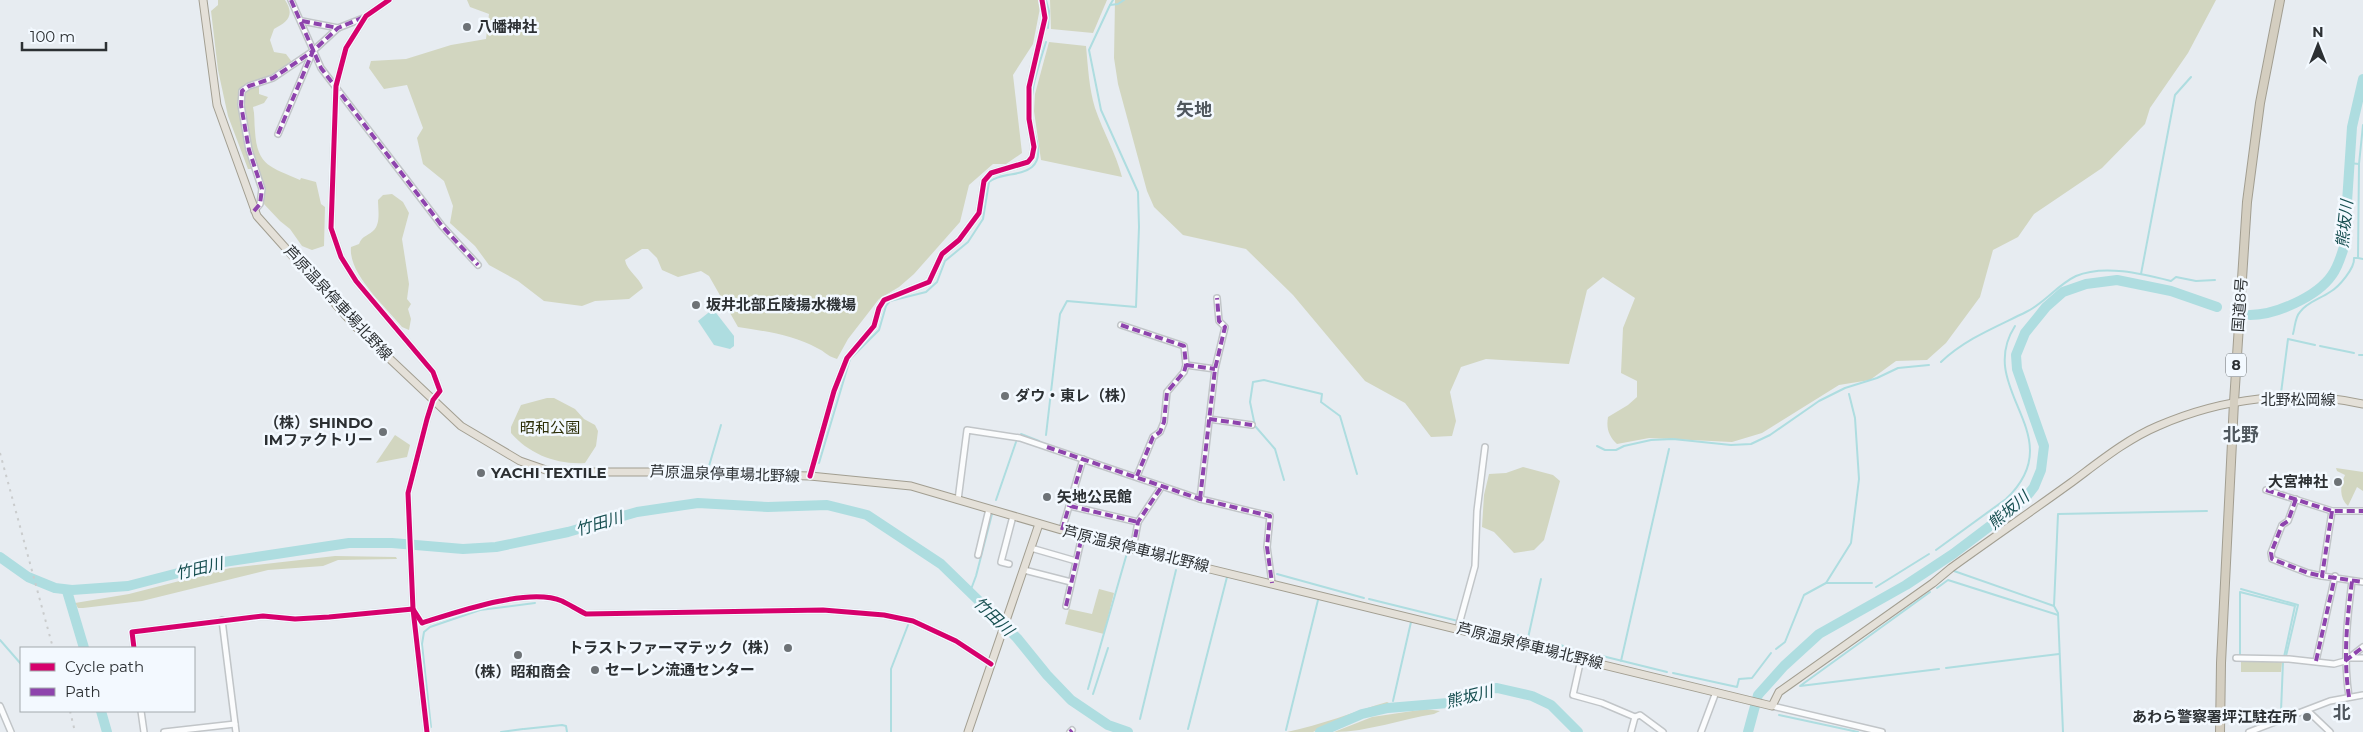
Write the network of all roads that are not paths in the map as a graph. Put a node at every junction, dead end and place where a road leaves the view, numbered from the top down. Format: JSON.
{"nodes":[{"id":1,"x":203,"y":0,"type":"edge"},
{"id":2,"x":291,"y":0,"type":"edge"},
{"id":3,"x":389,"y":0,"type":"edge"},
{"id":4,"x":1042,"y":0,"type":"edge"},
{"id":5,"x":2280,"y":0,"type":"edge"},
{"id":6,"x":366,"y":16,"type":"junction"},
{"id":7,"x":302,"y":21,"type":"junction"},
{"id":8,"x":338,"y":28,"type":"junction"},
{"id":9,"x":313,"y":51,"type":"junction"},
{"id":10,"x":336,"y":86,"type":"junction"},
{"id":11,"x":278,"y":134,"type":"dead end"},
{"id":12,"x":254,"y":211,"type":"junction"},
{"id":13,"x":478,"y":265,"type":"dead end"},
{"id":14,"x":1217,"y":298,"type":"dead end"},
{"id":15,"x":1121,"y":325,"type":"dead end"},
{"id":16,"x":1186,"y":365,"type":"junction"},
{"id":17,"x":1215,"y":370,"type":"junction"},
{"id":18,"x":433,"y":400,"type":"junction"},
{"id":19,"x":2234,"y":402,"type":"junction"},
{"id":20,"x":2363,"y":404,"type":"edge"},
{"id":21,"x":1209,"y":419,"type":"junction"},
{"id":22,"x":1252,"y":426,"type":"dead end"},
{"id":23,"x":1485,"y":448,"type":"dead end"},
{"id":24,"x":1083,"y":459,"type":"junction"},
{"id":25,"x":810,"y":476,"type":"junction"},
{"id":26,"x":1137,"y":476,"type":"junction"},
{"id":27,"x":1162,"y":486,"type":"junction"},
{"id":28,"x":2266,"y":490,"type":"dead end"},
{"id":29,"x":1200,"y":499,"type":"junction"},
{"id":30,"x":2296,"y":499,"type":"junction"},
{"id":31,"x":958,"y":500,"type":"junction"},
{"id":32,"x":1070,"y":506,"type":"junction"},
{"id":33,"x":989,"y":509,"type":"junction"},
{"id":34,"x":2332,"y":511,"type":"junction"},
{"id":35,"x":2363,"y":511,"type":"edge"},
{"id":36,"x":1013,"y":516,"type":"junction"},
{"id":37,"x":1138,"y":522,"type":"junction"},
{"id":38,"x":1039,"y":524,"type":"junction"},
{"id":39,"x":1062,"y":530,"type":"junction"},
{"id":40,"x":1082,"y":536,"type":"junction"},
{"id":41,"x":1031,"y":548,"type":"junction"},
{"id":42,"x":1133,"y":549,"type":"junction"},
{"id":43,"x":978,"y":555,"type":"dead end"},
{"id":44,"x":1076,"y":561,"type":"junction"},
{"id":45,"x":1009,"y":564,"type":"dead end"},
{"id":46,"x":1024,"y":570,"type":"junction"},
{"id":47,"x":2322,"y":576,"type":"junction"},
{"id":48,"x":2334,"y":576,"type":"junction"},
{"id":49,"x":2352,"y":581,"type":"junction"},
{"id":50,"x":1071,"y":582,"type":"junction"},
{"id":51,"x":2363,"y":582,"type":"edge"},
{"id":52,"x":1272,"y":583,"type":"junction"},
{"id":53,"x":1066,"y":606,"type":"dead end"},
{"id":54,"x":413,"y":609,"type":"junction"},
{"id":55,"x":222,"y":620,"type":"junction"},
{"id":56,"x":1458,"y":628,"type":"junction"},
{"id":57,"x":134,"y":647,"type":"edge"},
{"id":58,"x":2363,"y":647,"type":"edge"},
{"id":59,"x":2236,"y":658,"type":"dead end"},
{"id":60,"x":2363,"y":658,"type":"edge"},
{"id":61,"x":1581,"y":659,"type":"junction"},
{"id":62,"x":2347,"y":660,"type":"junction"},
{"id":63,"x":2316,"y":661,"type":"junction"},
{"id":64,"x":991,"y":664,"type":"junction"},
{"id":65,"x":1716,"y":692,"type":"junction"},
{"id":66,"x":2363,"y":696,"type":"edge"},
{"id":67,"x":2349,"y":697,"type":"junction"},
{"id":68,"x":0,"y":706,"type":"edge"},
{"id":69,"x":1772,"y":706,"type":"junction"},
{"id":70,"x":2308,"y":710,"type":"junction"},
{"id":71,"x":141,"y":712,"type":"edge"},
{"id":72,"x":1635,"y":717,"type":"junction"},
{"id":73,"x":235,"y":724,"type":"junction"},
{"id":74,"x":11,"y":732,"type":"edge"},
{"id":75,"x":144,"y":732,"type":"edge"},
{"id":76,"x":164,"y":732,"type":"edge"},
{"id":77,"x":236,"y":732,"type":"edge"},
{"id":78,"x":428,"y":732,"type":"edge"},
{"id":79,"x":968,"y":732,"type":"edge"},
{"id":80,"x":1631,"y":732,"type":"edge"},
{"id":81,"x":1663,"y":732,"type":"edge"},
{"id":82,"x":1701,"y":732,"type":"edge"},
{"id":83,"x":1882,"y":732,"type":"edge"},
{"id":84,"x":2220,"y":732,"type":"edge"},
{"id":85,"x":2249,"y":732,"type":"edge"},
{"id":86,"x":2330,"y":732,"type":"edge"}],
"edges":[{"from":1,"to":12,"type":"main road","name":"芦原温泉停車場北野線"},
{"from":2,"to":7,"type":"street"},
{"from":3,"to":6,"type":"street"},
{"from":4,"to":25,"type":"street"},
{"from":5,"to":19,"type":"highway","name":"国道8号","number":"8"},
{"from":6,"to":8,"type":"street"},
{"from":6,"to":10,"type":"street"},
{"from":7,"to":8,"type":"street"},
{"from":7,"to":9,"type":"street"},
{"from":8,"to":9,"type":"street"},
{"from":9,"to":10,"type":"street"},
{"from":9,"to":11,"type":"street"},
{"from":9,"to":12,"type":"street"},
{"from":10,"to":13,"type":"street"},
{"from":10,"to":18,"type":"street"},
{"from":12,"to":18,"type":"main road","name":"芦原温泉停車場北野線"},
{"from":14,"to":17,"type":"street"},
{"from":15,"to":16,"type":"street"},
{"from":16,"to":17,"type":"street"},
{"from":16,"to":26,"type":"street"},
{"from":17,"to":21,"type":"street"},
{"from":18,"to":25,"type":"main road","name":"芦原温泉停車場北野線"},
{"from":18,"to":54,"type":"street"},
{"from":19,"to":20,"type":"main road","name":"北野松岡線"},
{"from":19,"to":69,"type":"main road"},
{"from":19,"to":84,"type":"highway","name":"国道8号","number":"8"},
{"from":21,"to":22,"type":"street"},
{"from":21,"to":29,"type":"street"},
{"from":23,"to":56,"type":"street"},
{"from":24,"to":26,"type":"street"},
{"from":24,"to":31,"type":"street"},
{"from":24,"to":32,"type":"street"},
{"from":25,"to":31,"type":"main road","name":"芦原温泉停車場北野線"},
{"from":26,"to":27,"type":"street"},
{"from":27,"to":29,"type":"street"},
{"from":27,"to":37,"type":"street"},
{"from":28,"to":30,"type":"street"},
{"from":29,"to":52,"type":"street"},
{"from":30,"to":34,"type":"street"},
{"from":30,"to":47,"type":"street"},
{"from":31,"to":33,"type":"main road","name":"芦原温泉停車場北野線"},
{"from":32,"to":37,"type":"street"},
{"from":32,"to":39,"type":"street"},
{"from":33,"to":36,"type":"main road","name":"芦原温泉停車場北野線"},
{"from":33,"to":43,"type":"street"},
{"from":34,"to":35,"type":"street"},
{"from":34,"to":47,"type":"street"},
{"from":36,"to":38,"type":"main road","name":"芦原温泉停車場北野線"},
{"from":36,"to":45,"type":"street"},
{"from":37,"to":42,"type":"street"},
{"from":38,"to":39,"type":"main road","name":"芦原温泉停車場北野線"},
{"from":38,"to":41,"type":"main road"},
{"from":39,"to":40,"type":"main road","name":"芦原温泉停車場北野線"},
{"from":40,"to":42,"type":"main road","name":"芦原温泉停車場北野線"},
{"from":40,"to":44,"type":"street"},
{"from":41,"to":44,"type":"street"},
{"from":41,"to":46,"type":"main road"},
{"from":42,"to":52,"type":"main road","name":"芦原温泉停車場北野線"},
{"from":44,"to":50,"type":"street"},
{"from":46,"to":50,"type":"street"},
{"from":46,"to":64,"type":"main road"},
{"from":47,"to":48,"type":"street"},
{"from":48,"to":49,"type":"street"},
{"from":48,"to":63,"type":"street"},
{"from":49,"to":51,"type":"street"},
{"from":49,"to":62,"type":"street"},
{"from":50,"to":53,"type":"street"},
{"from":52,"to":56,"type":"main road","name":"芦原温泉停車場北野線"},
{"from":54,"to":55,"type":"street"},
{"from":54,"to":64,"type":"street"},
{"from":54,"to":78,"type":"street"},
{"from":55,"to":57,"type":"street"},
{"from":55,"to":73,"type":"street"},
{"from":56,"to":61,"type":"main road","name":"芦原温泉停車場北野線"},
{"from":58,"to":62,"type":"street"},
{"from":59,"to":63,"type":"street"},
{"from":60,"to":62,"type":"street"},
{"from":61,"to":65,"type":"main road","name":"芦原温泉停車場北野線"},
{"from":61,"to":72,"type":"street"},
{"from":62,"to":63,"type":"street"},
{"from":62,"to":67,"type":"street"},
{"from":64,"to":79,"type":"main road"},
{"from":65,"to":69,"type":"main road","name":"芦原温泉停車場北野線"},
{"from":65,"to":82,"type":"street"},
{"from":66,"to":67,"type":"street"},
{"from":67,"to":70,"type":"street"},
{"from":68,"to":74,"type":"street"},
{"from":69,"to":83,"type":"street"},
{"from":70,"to":85,"type":"street"},
{"from":70,"to":86,"type":"street"},
{"from":71,"to":75,"type":"street"},
{"from":72,"to":80,"type":"street"},
{"from":72,"to":81,"type":"street"},
{"from":73,"to":76,"type":"street"},
{"from":73,"to":77,"type":"street"}]}
